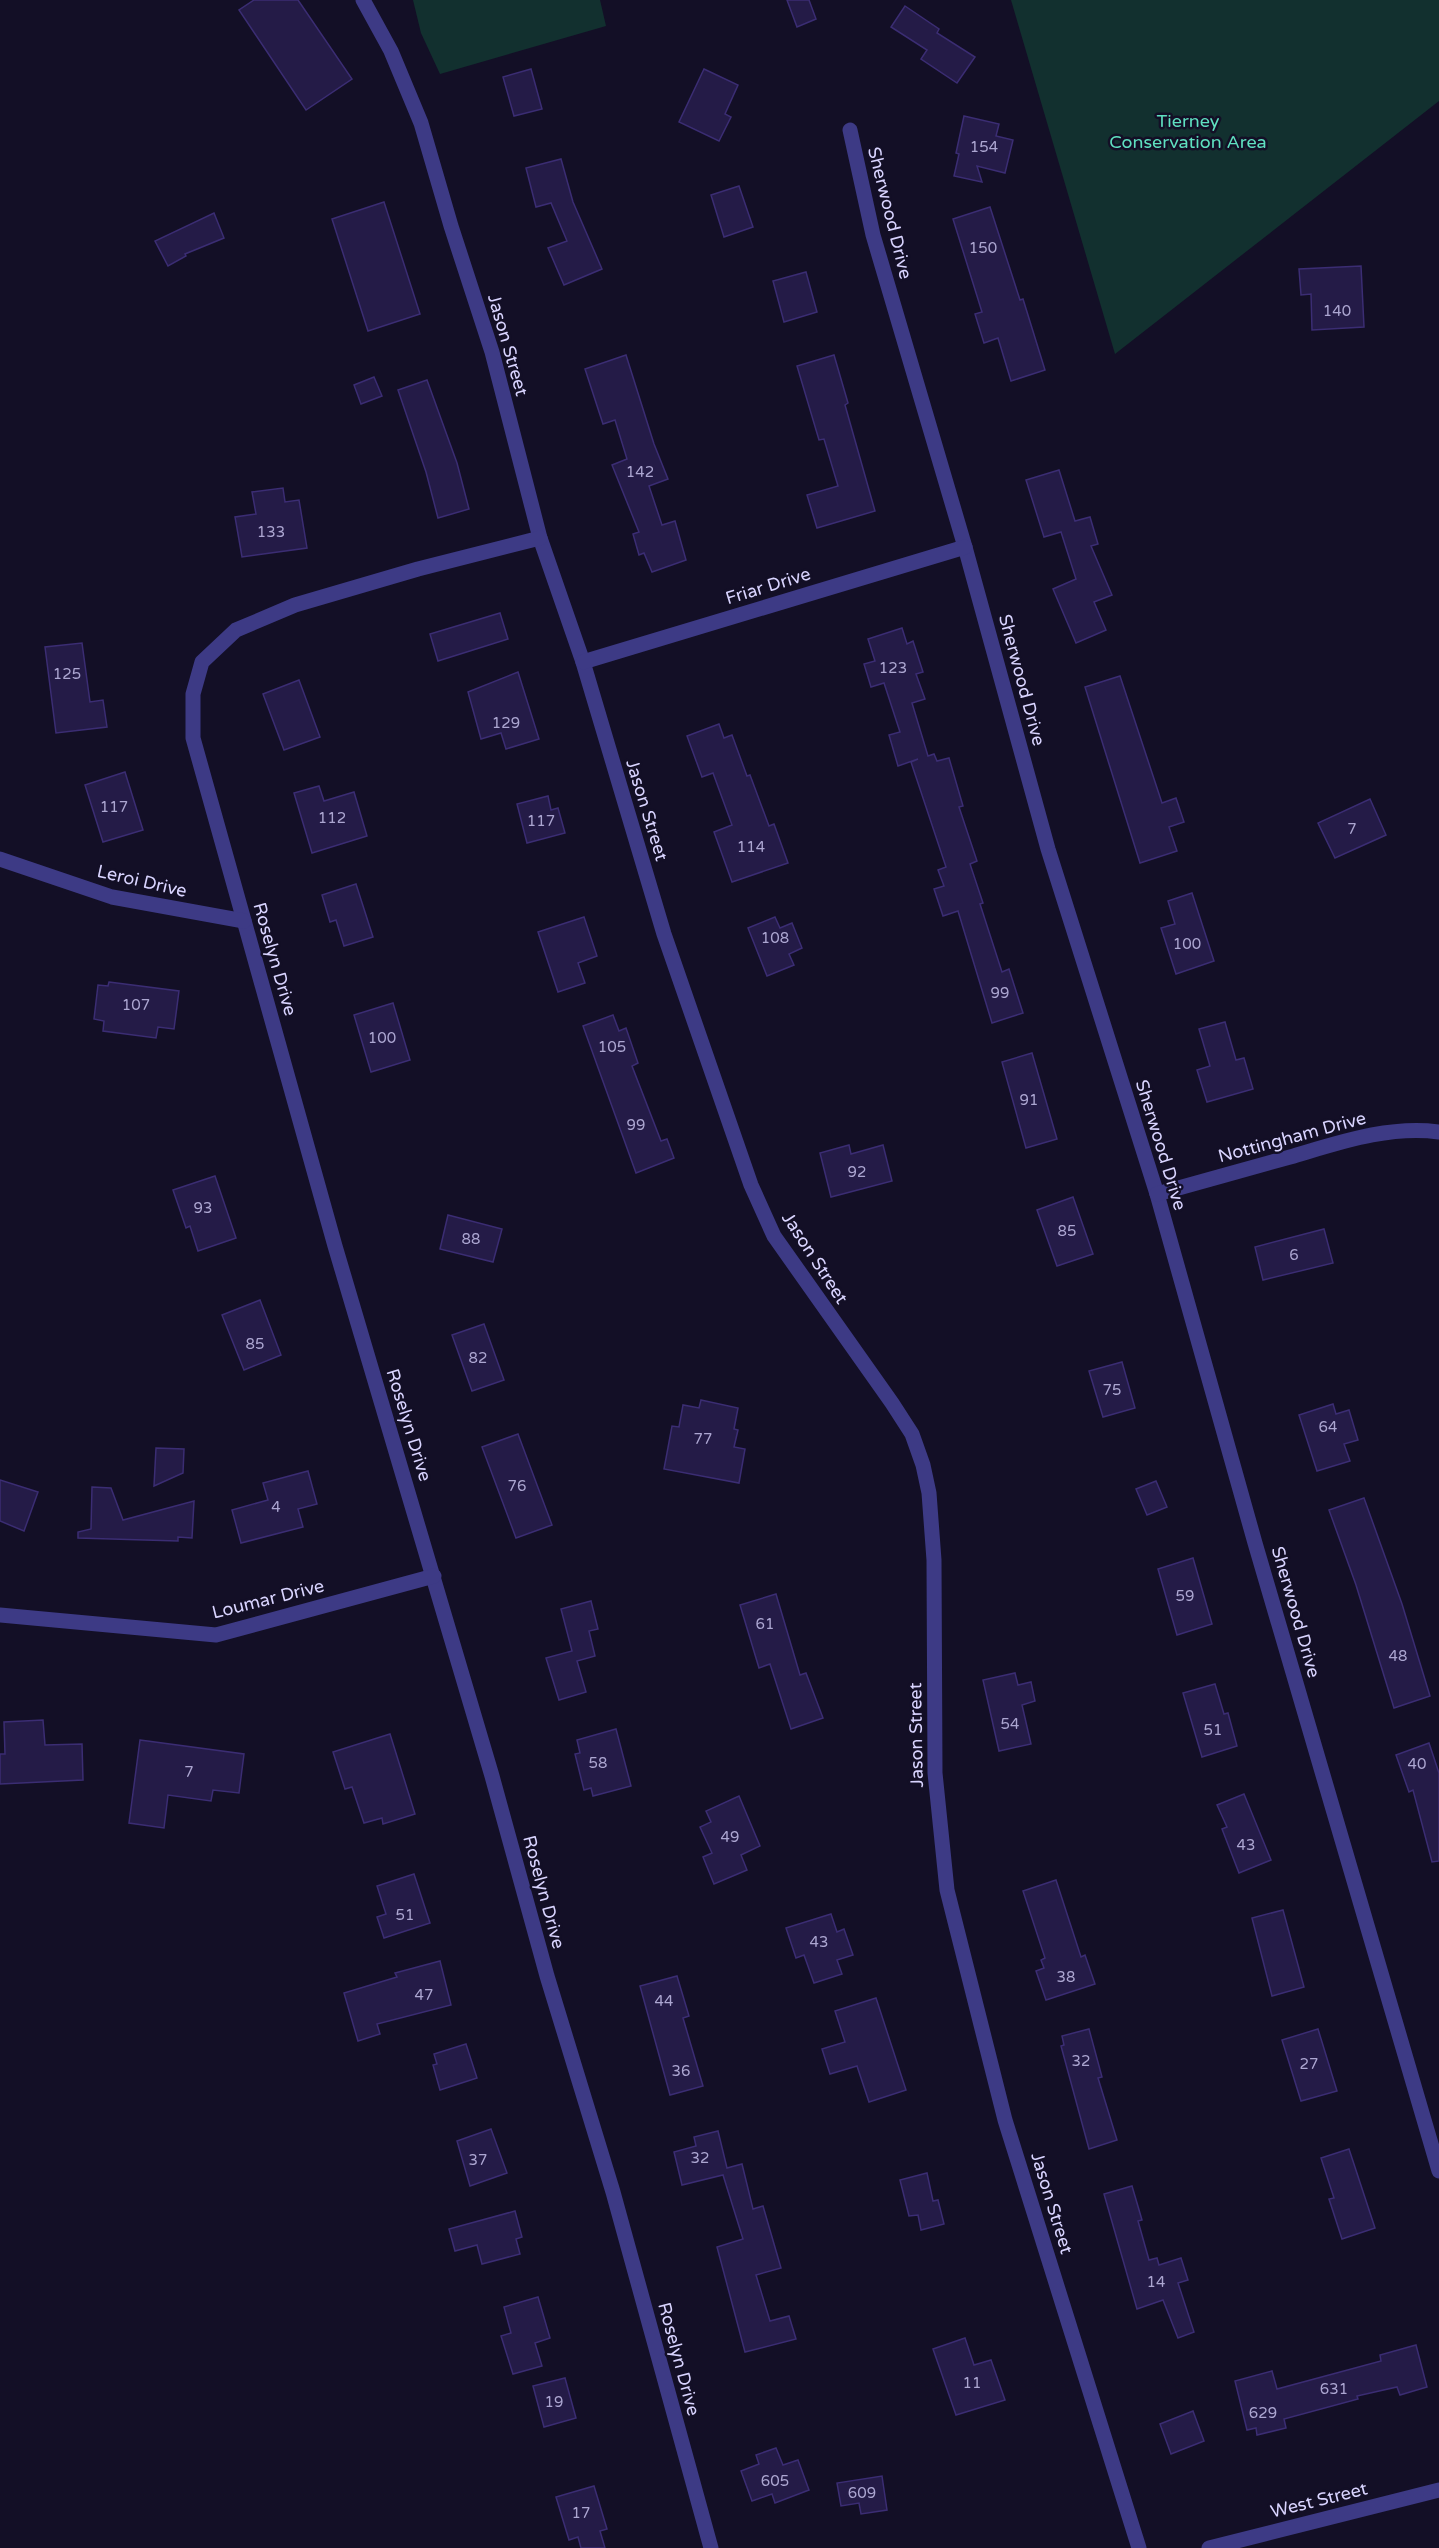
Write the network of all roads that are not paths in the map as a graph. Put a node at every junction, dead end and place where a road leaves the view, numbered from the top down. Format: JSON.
{"nodes":[{"id":1,"x":363,"y":0,"type":"edge"},
{"id":2,"x":850,"y":130,"type":"dead end"},
{"id":3,"x":540,"y":538,"type":"junction"},
{"id":4,"x":965,"y":547,"type":"junction"},
{"id":5,"x":583,"y":662,"type":"junction"},
{"id":6,"x":0,"y":859,"type":"edge"},
{"id":7,"x":244,"y":921,"type":"junction"},
{"id":8,"x":1439,"y":1132,"type":"edge"},
{"id":9,"x":1157,"y":1194,"type":"junction"},
{"id":10,"x":434,"y":1576,"type":"junction"},
{"id":11,"x":0,"y":1616,"type":"edge"},
{"id":12,"x":1439,"y":2171,"type":"edge"},
{"id":13,"x":1439,"y":2490,"type":"edge"},
{"id":14,"x":711,"y":2548,"type":"edge"},
{"id":15,"x":1139,"y":2548,"type":"edge"},
{"id":16,"x":1209,"y":2548,"type":"edge"}],
"edges":[{"from":1,"to":3,"type":"street","name":"Jason Street"},
{"from":2,"to":4,"type":"street","name":"Sherwood Drive"},
{"from":3,"to":5,"type":"street","name":"Jason Street"},
{"from":3,"to":7,"type":"street","name":"Roselyn Drive"},
{"from":4,"to":5,"type":"street","name":"Friar Drive"},
{"from":4,"to":9,"type":"street","name":"Sherwood Drive"},
{"from":5,"to":15,"type":"street","name":"Jason Street"},
{"from":6,"to":7,"type":"street","name":"Leroi Drive"},
{"from":7,"to":10,"type":"street","name":"Roselyn Drive"},
{"from":8,"to":9,"type":"street","name":"Nottingham Drive"},
{"from":9,"to":12,"type":"street","name":"Sherwood Drive"},
{"from":10,"to":11,"type":"street","name":"Loumar Drive"},
{"from":10,"to":14,"type":"street","name":"Roselyn Drive"},
{"from":13,"to":16,"type":"street","name":"West Street"}]}
